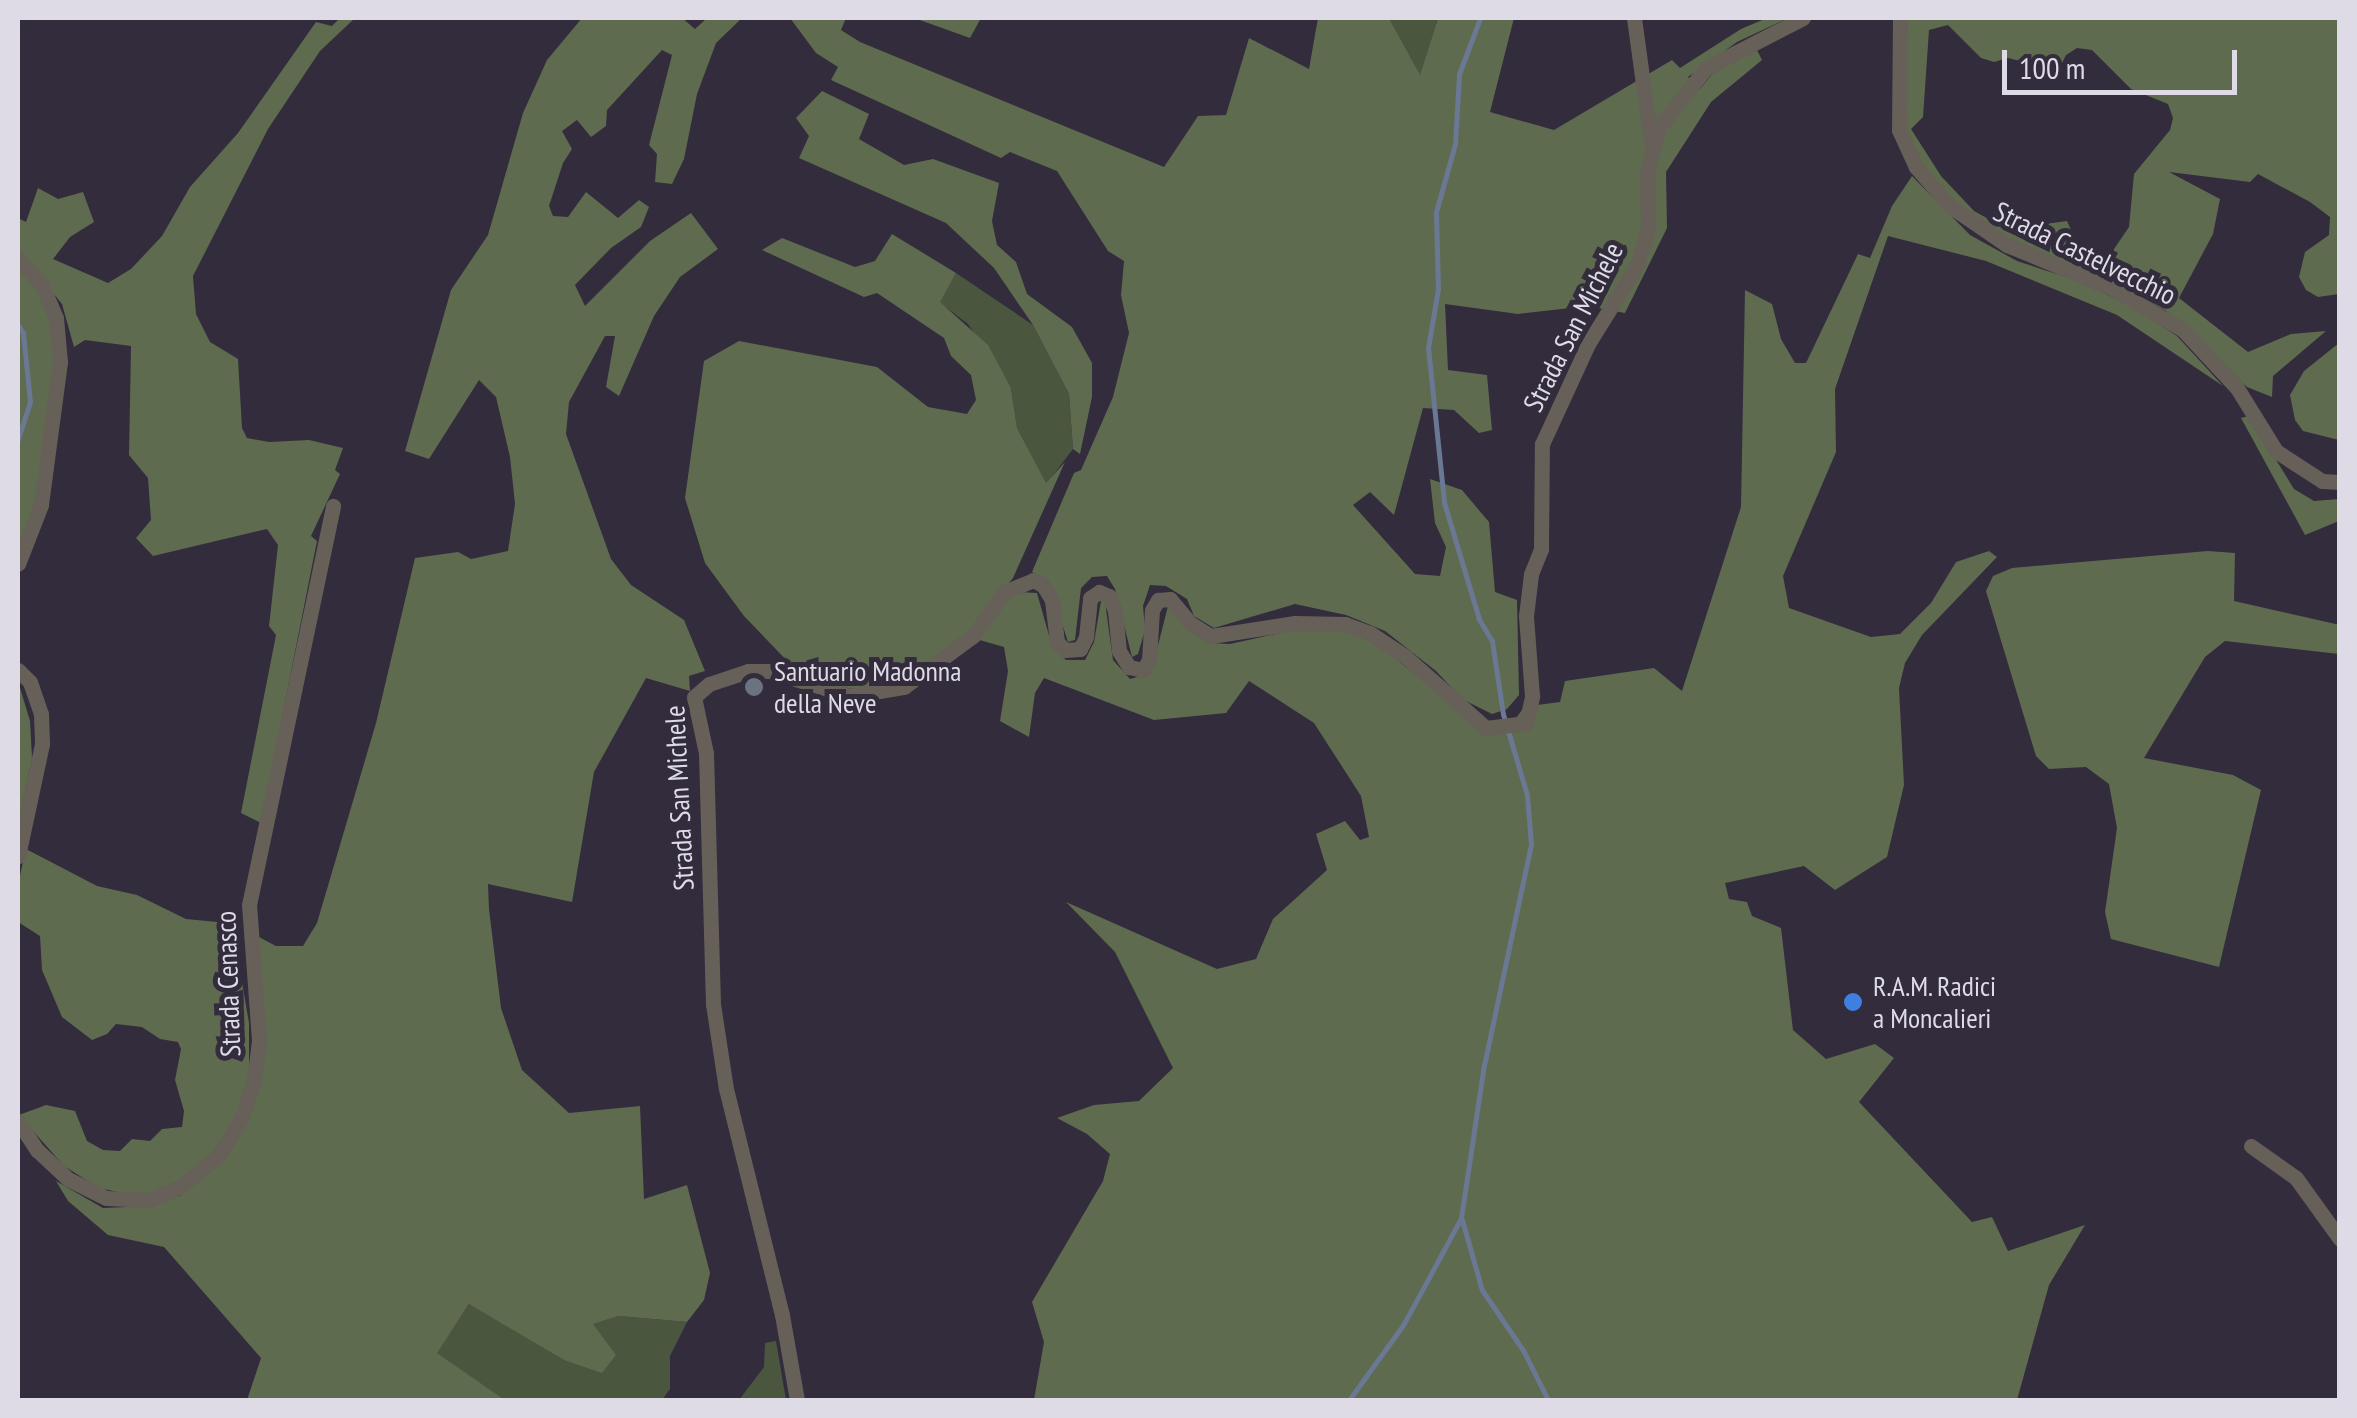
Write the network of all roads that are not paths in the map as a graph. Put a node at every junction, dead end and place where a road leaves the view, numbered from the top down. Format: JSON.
{"nodes":[{"id":1,"x":1634,"y":18,"type":"edge"},
{"id":2,"x":1802,"y":18,"type":"edge"},
{"id":3,"x":1900,"y":18,"type":"edge"},
{"id":4,"x":1652,"y":146,"type":"junction"},
{"id":5,"x":18,"y":258,"type":"edge"},
{"id":6,"x":2340,"y":482,"type":"edge"},
{"id":7,"x":332,"y":506,"type":"dead end"},
{"id":8,"x":18,"y":564,"type":"edge"},
{"id":9,"x":18,"y":670,"type":"edge"},
{"id":10,"x":18,"y":856,"type":"edge"},
{"id":11,"x":18,"y":1121,"type":"edge"},
{"id":12,"x":2252,"y":1146,"type":"dead end"},
{"id":13,"x":2340,"y":1239,"type":"edge"},
{"id":14,"x":796,"y":1400,"type":"edge"}],
"edges":[{"from":1,"to":4,"type":"street"},
{"from":2,"to":4,"type":"street","name":"Strada San Michele"},
{"from":3,"to":6,"type":"street","name":"Strada Castelvecchio"},
{"from":4,"to":14,"type":"street","name":"Strada San Michele"},
{"from":5,"to":8,"type":"street"},
{"from":7,"to":11,"type":"street","name":"Strada Cenasco"},
{"from":9,"to":10,"type":"street"},
{"from":12,"to":13,"type":"street"}]}
